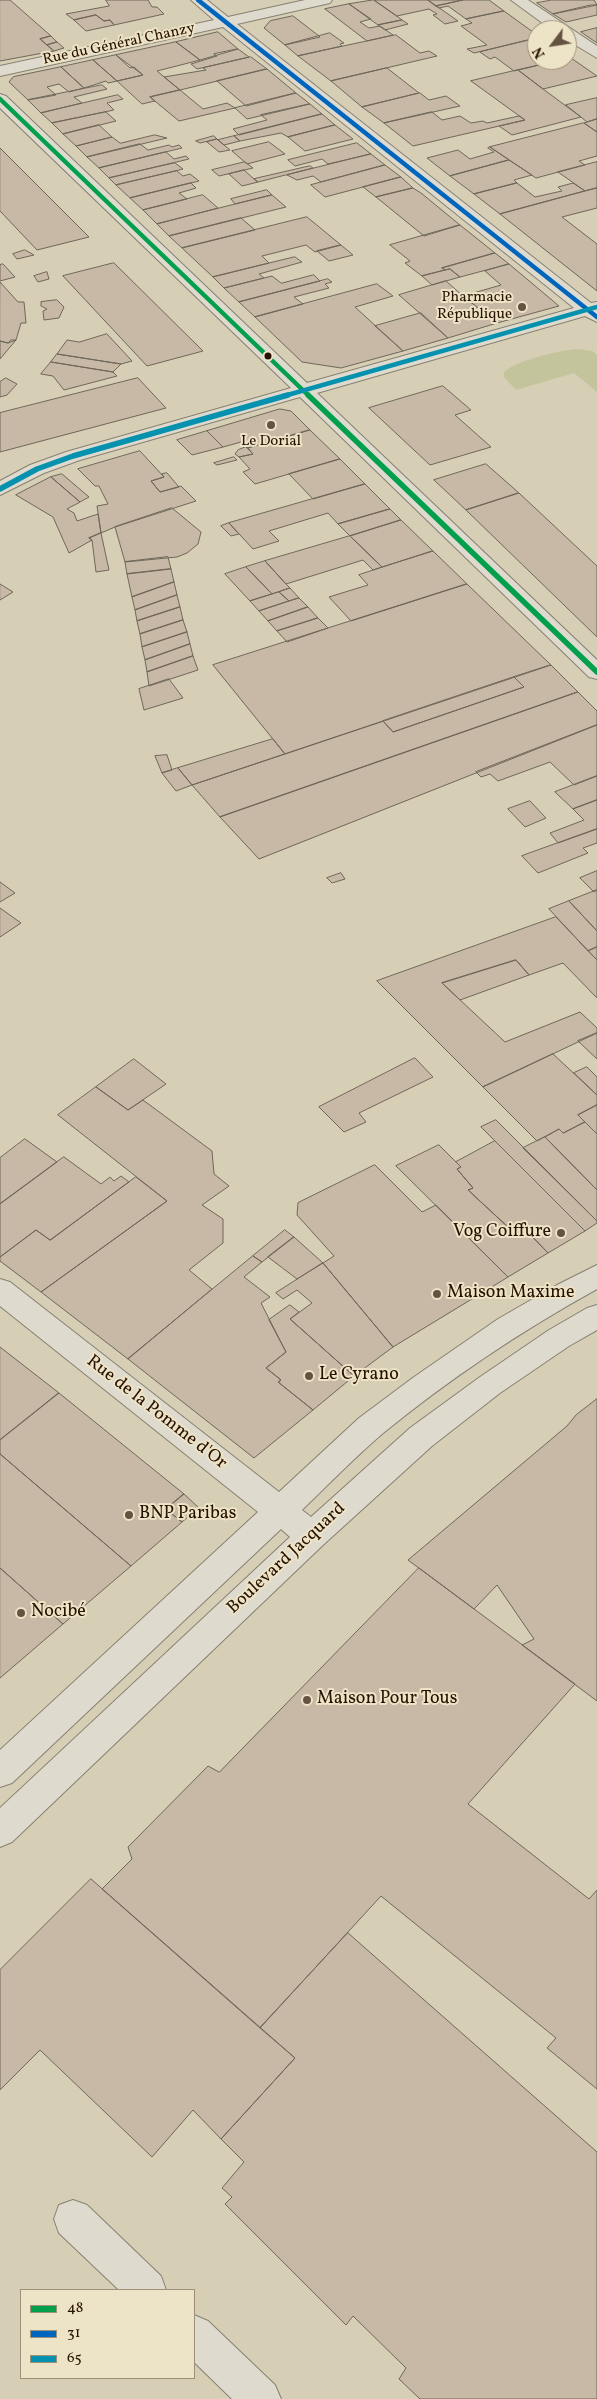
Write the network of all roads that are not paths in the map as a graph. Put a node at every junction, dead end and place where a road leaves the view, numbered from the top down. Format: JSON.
{"nodes":[{"id":1,"x":198,"y":0,"type":"edge"},
{"id":2,"x":326,"y":0,"type":"edge"},
{"id":3,"x":518,"y":0,"type":"edge"},
{"id":4,"x":547,"y":20,"type":"edge"},
{"id":5,"x":225,"y":22,"type":"junction"},
{"id":6,"x":577,"y":40,"type":"edge"},
{"id":7,"x":597,"y":53,"type":"edge"},
{"id":8,"x":0,"y":71,"type":"edge"},
{"id":9,"x":0,"y":99,"type":"edge"},
{"id":10,"x":594,"y":312,"type":"edge"},
{"id":11,"x":306,"y":391,"type":"junction"},
{"id":12,"x":0,"y":489,"type":"edge"},
{"id":13,"x":597,"y":672,"type":"edge"},
{"id":14,"x":597,"y":1276,"type":"edge"},
{"id":15,"x":0,"y":1290,"type":"edge"},
{"id":16,"x":597,"y":1316,"type":"edge"},
{"id":17,"x":279,"y":1510,"type":"junction"},
{"id":18,"x":312,"y":1536,"type":"junction"},
{"id":19,"x":0,"y":1772,"type":"edge"},
{"id":20,"x":0,"y":1831,"type":"edge"},
{"id":21,"x":72,"y":2219,"type":"dead end"},
{"id":22,"x":146,"y":2289,"type":"edge"},
{"id":23,"x":195,"y":2336,"type":"edge"},
{"id":24,"x":261,"y":2399,"type":"edge"}],
"edges":[{"from":1,"to":5,"type":"street"},
{"from":2,"to":5,"type":"street","name":"Rue du Général Chanzy"},
{"from":3,"to":4,"type":"street"},
{"from":5,"to":8,"type":"street","name":"Rue du Général Chanzy"},
{"from":5,"to":10,"type":"street"},
{"from":6,"to":7,"type":"street"},
{"from":9,"to":11,"type":"street"},
{"from":10,"to":11,"type":"street"},
{"from":11,"to":12,"type":"street"},
{"from":11,"to":13,"type":"street"},
{"from":14,"to":17,"type":"street"},
{"from":15,"to":17,"type":"street","name":"Rue de la Pomme d'Or"},
{"from":16,"to":18,"type":"street","name":"Boulevard Jacquard"},
{"from":17,"to":18,"type":"street","name":"Rue de la Pomme d'Or"},
{"from":17,"to":19,"type":"street"},
{"from":18,"to":20,"type":"street","name":"Boulevard Jacquard"},
{"from":21,"to":22,"type":"street"},
{"from":23,"to":24,"type":"street"}]}
